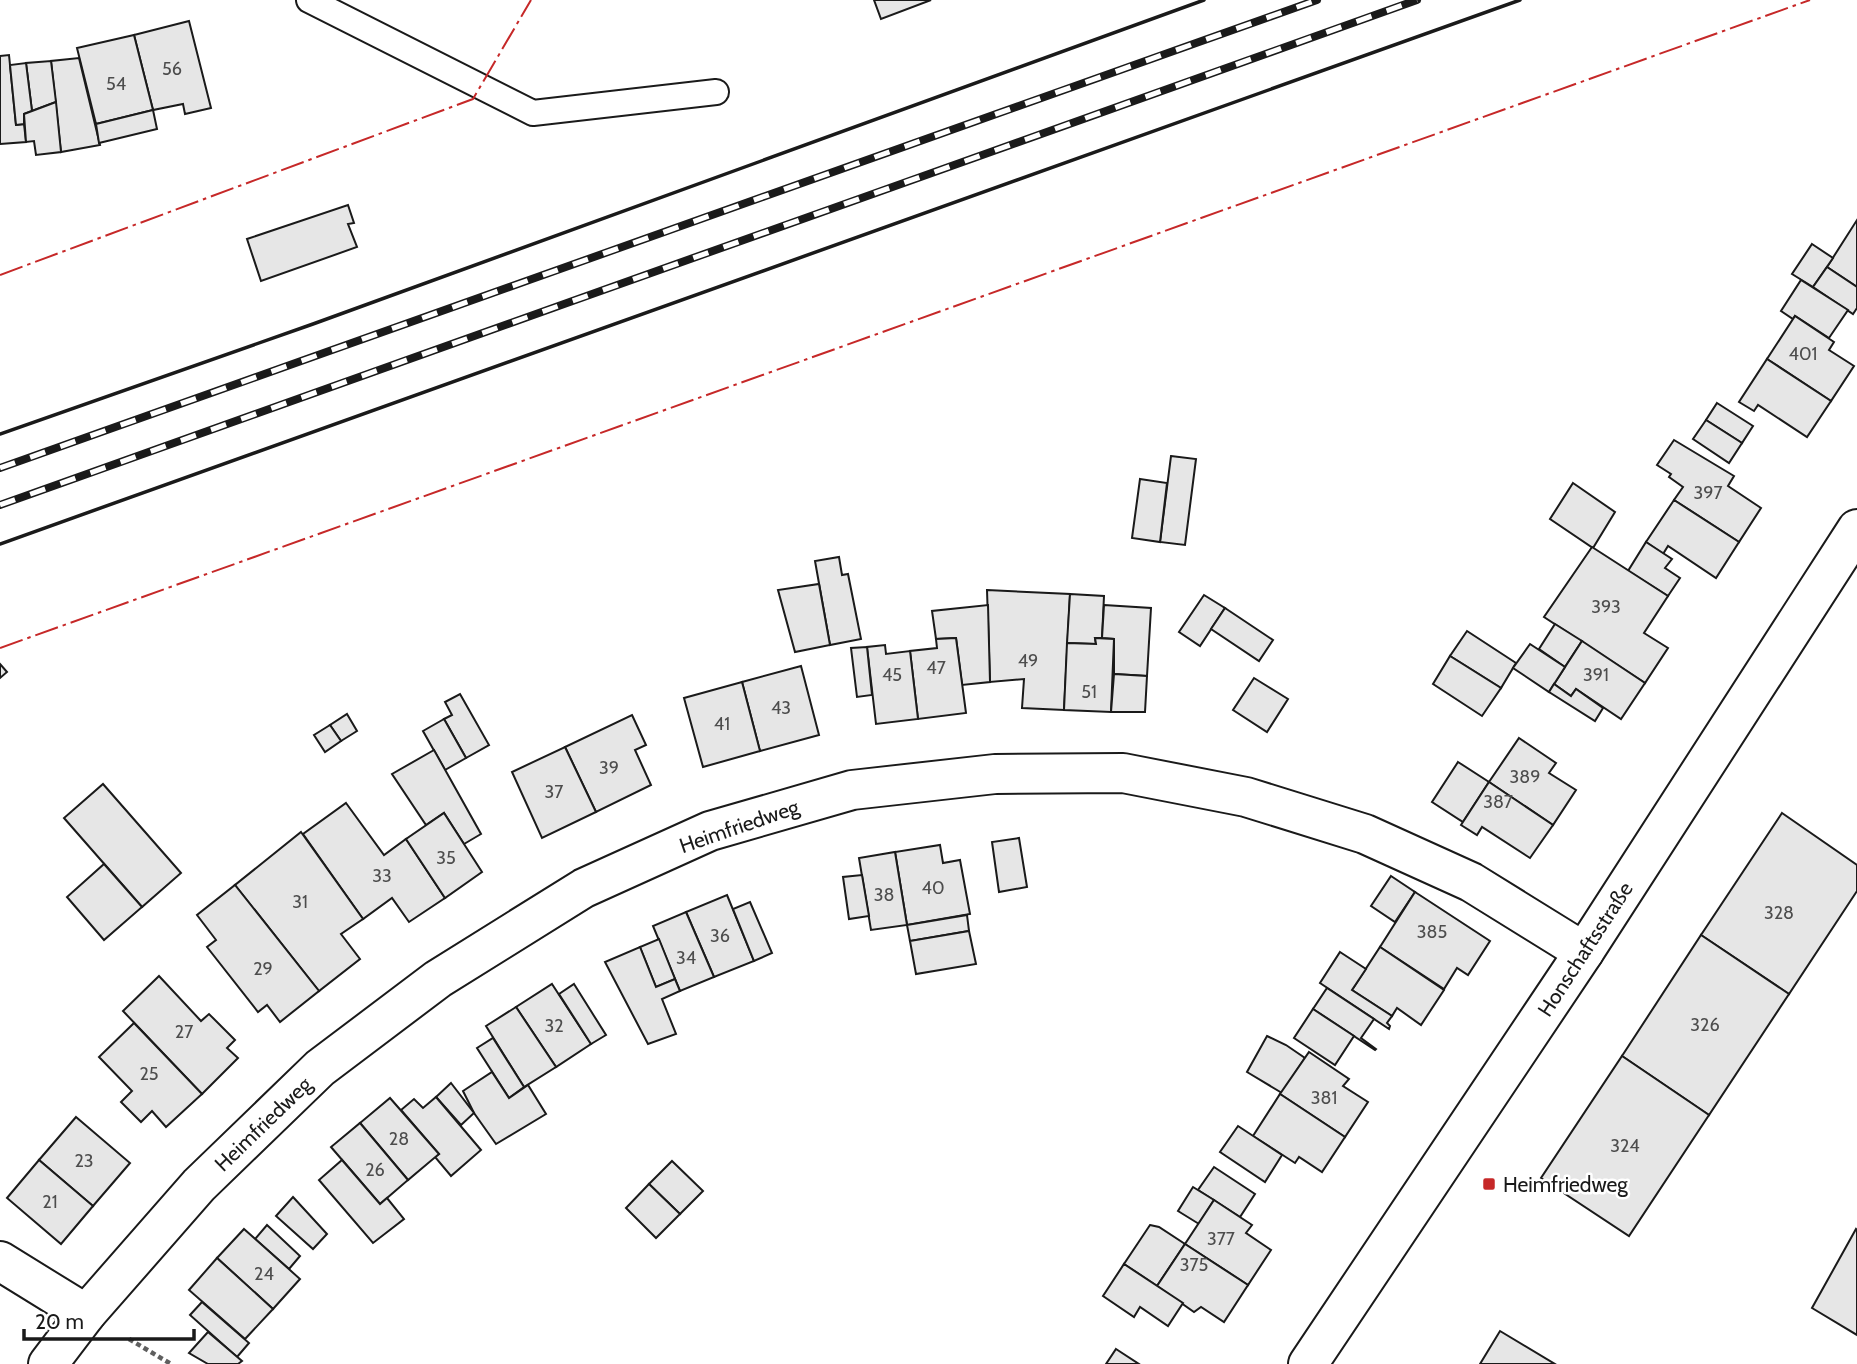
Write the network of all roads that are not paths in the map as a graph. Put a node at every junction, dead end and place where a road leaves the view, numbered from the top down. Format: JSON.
{"nodes":[{"id":1,"x":309,"y":0,"type":"edge"},
{"id":2,"x":716,"y":92,"type":"dead end"},
{"id":3,"x":1857,"y":529,"type":"edge"},
{"id":4,"x":1584,"y":953,"type":"junction"},
{"id":5,"x":0,"y":1261,"type":"edge"},
{"id":6,"x":86,"y":1314,"type":"junction"},
{"id":7,"x":48,"y":1364,"type":"edge"},
{"id":8,"x":1308,"y":1364,"type":"edge"}],
"edges":[{"from":1,"to":2,"type":"lane"},
{"from":3,"to":4,"type":"street","name":"Honschaftsstraße"},
{"from":4,"to":6,"type":"street","name":"Heimfriedweg"},
{"from":4,"to":8,"type":"street","name":"Honschaftsstraße"},
{"from":5,"to":6,"type":"street"},
{"from":6,"to":7,"type":"street","name":"Heimfriedweg"}]}
